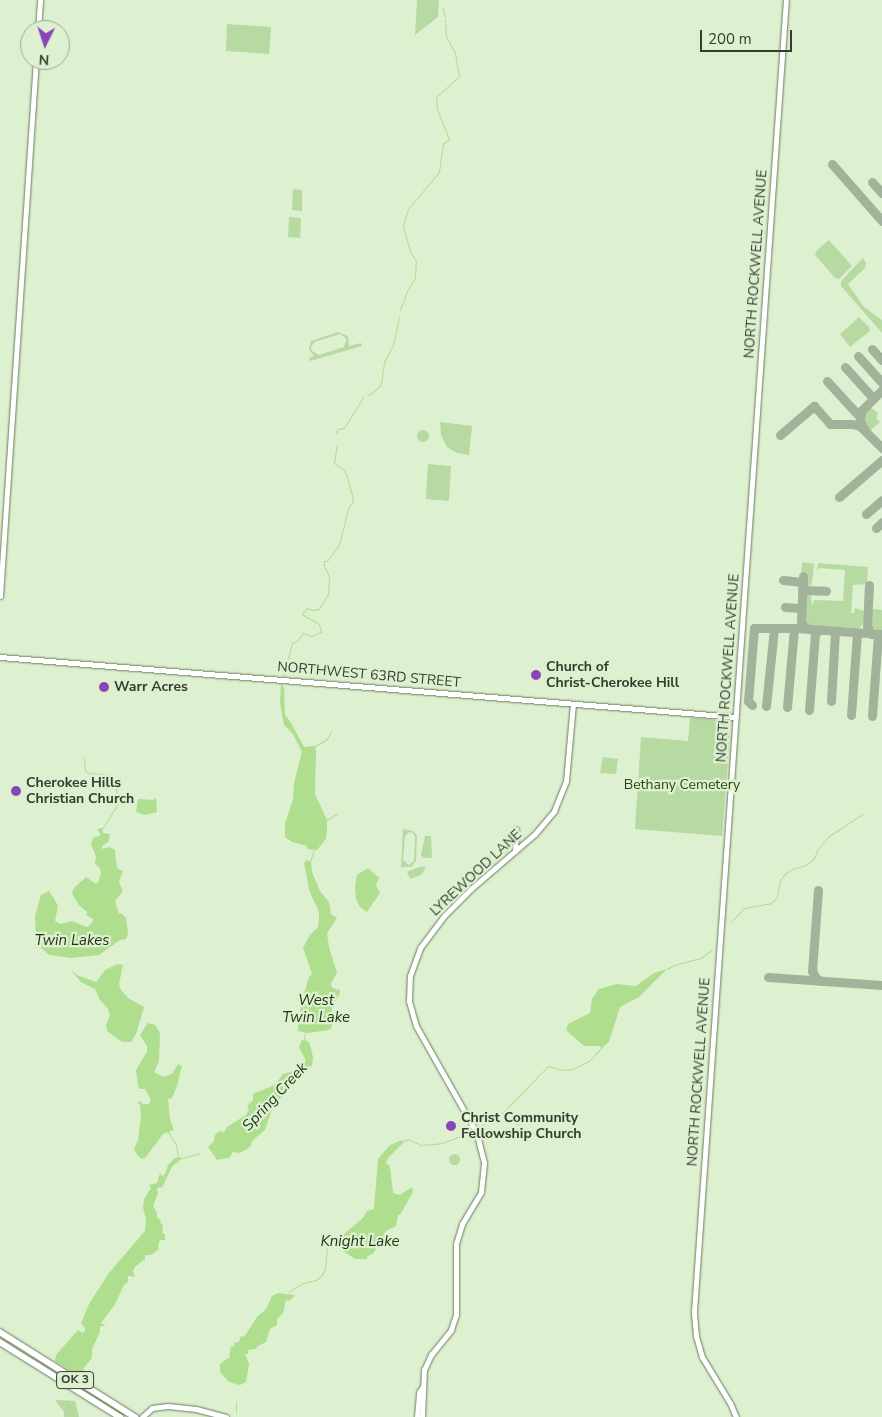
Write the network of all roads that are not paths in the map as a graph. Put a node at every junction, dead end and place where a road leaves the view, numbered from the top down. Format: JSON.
{"nodes":[{"id":1,"x":40,"y":0,"type":"edge"},
{"id":2,"x":786,"y":0,"type":"edge"},
{"id":3,"x":39,"y":20,"type":"edge"},
{"id":4,"x":35,"y":70,"type":"edge"},
{"id":5,"x":0,"y":596,"type":"edge"},
{"id":6,"x":0,"y":657,"type":"edge"},
{"id":7,"x":573,"y":704,"type":"junction"},
{"id":8,"x":736,"y":717,"type":"junction"},
{"id":9,"x":516,"y":830,"type":"dead end"},
{"id":10,"x":514,"y":852,"type":"junction"},
{"id":11,"x":0,"y":1332,"type":"edge"},
{"id":12,"x":0,"y":1342,"type":"edge"},
{"id":13,"x":19,"y":1345,"type":"junction"},
{"id":14,"x":15,"y":1351,"type":"junction"},
{"id":15,"x":422,"y":1388,"type":"junction"},
{"id":16,"x":120,"y":1417,"type":"edge"},
{"id":17,"x":135,"y":1417,"type":"edge"},
{"id":18,"x":142,"y":1417,"type":"edge"},
{"id":19,"x":226,"y":1417,"type":"edge"},
{"id":20,"x":417,"y":1417,"type":"edge"},
{"id":21,"x":422,"y":1417,"type":"edge"},
{"id":22,"x":736,"y":1417,"type":"edge"}],
"edges":[{"from":1,"to":3,"type":"main road"},
{"from":2,"to":8,"type":"main road","name":"NORTH ROCKWELL AVENUE"},
{"from":4,"to":5,"type":"main road"},
{"from":6,"to":7,"type":"main road","name":"NORTHWEST 63RD STREET"},
{"from":7,"to":8,"type":"main road","name":"NORTHWEST 63RD STREET"},
{"from":7,"to":10,"type":"street","name":"LYREWOOD LANE"},
{"from":8,"to":22,"type":"main road","name":"NORTH ROCKWELL AVENUE"},
{"from":9,"to":10,"type":"street"},
{"from":10,"to":15,"type":"street","name":"LYREWOOD LANE"},
{"from":11,"to":13,"type":"highway","number":"OK 3"},
{"from":12,"to":14,"type":"highway","number":"OK 3"},
{"from":13,"to":14,"type":"highway"},
{"from":13,"to":17,"type":"highway","number":"OK 3"},
{"from":14,"to":16,"type":"highway","number":"OK 3"},
{"from":15,"to":20,"type":"street","name":"LYREWOOD LANE"},
{"from":15,"to":21,"type":"street","name":"LYREWOOD LANE"},
{"from":18,"to":19,"type":"main road"}]}
